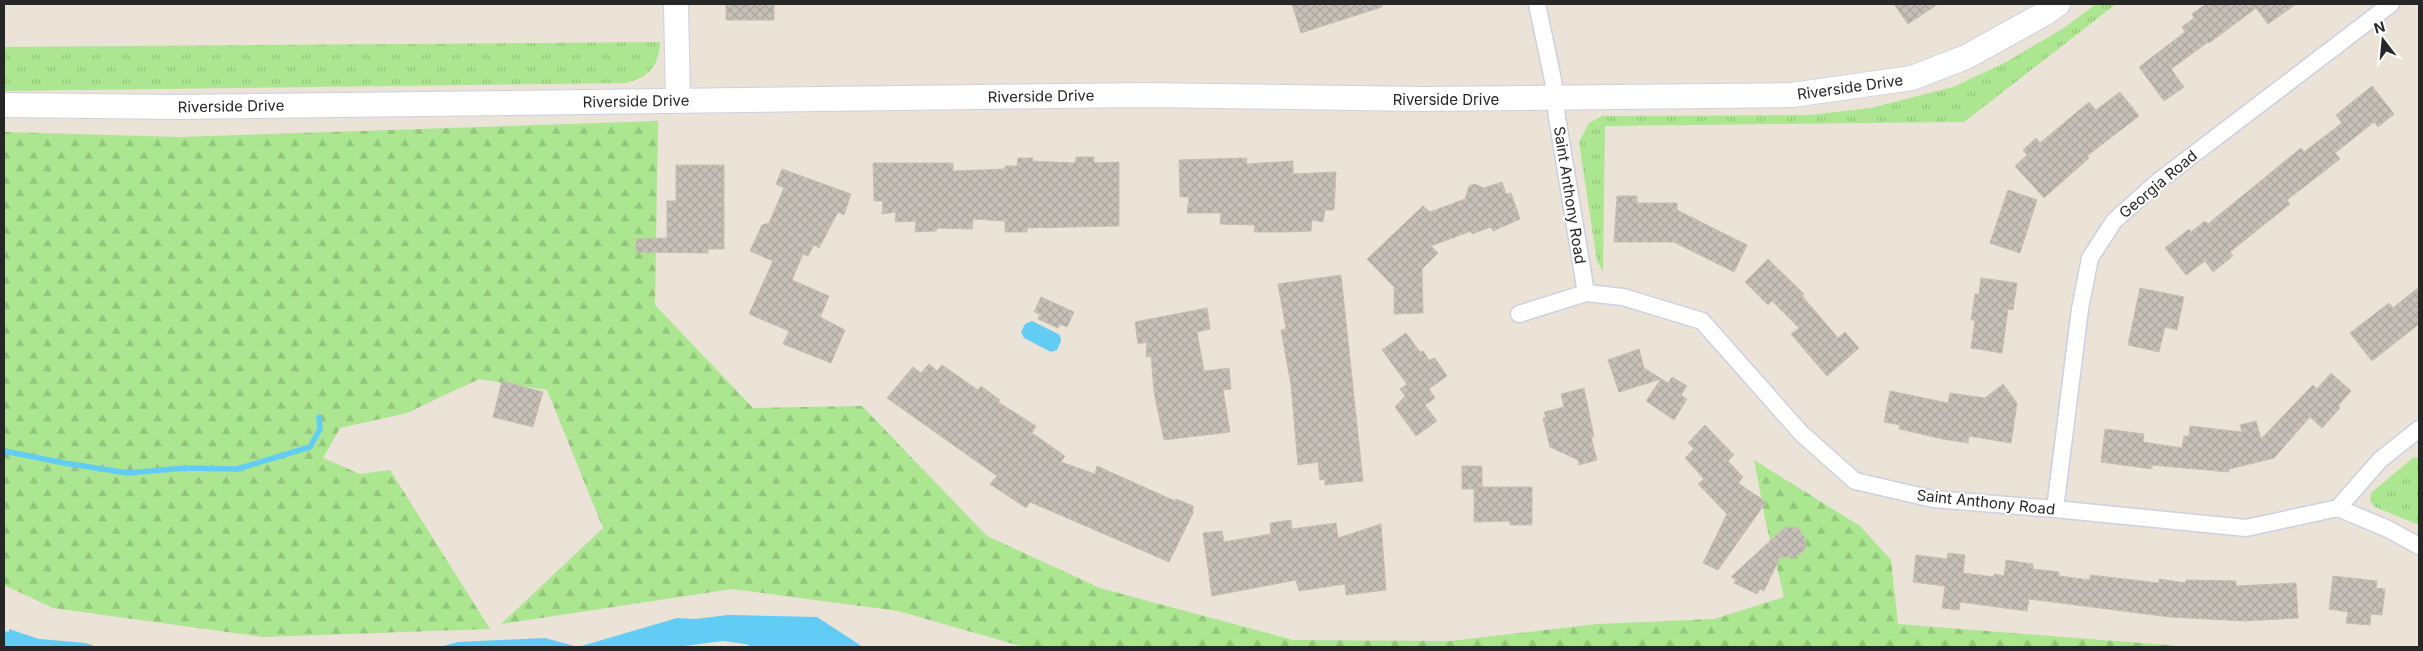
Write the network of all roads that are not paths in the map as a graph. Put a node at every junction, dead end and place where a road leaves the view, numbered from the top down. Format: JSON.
{"nodes":[{"id":1,"x":676,"y":4,"type":"edge"},
{"id":2,"x":1538,"y":4,"type":"edge"},
{"id":3,"x":2058,"y":4,"type":"edge"},
{"id":4,"x":2391,"y":4,"type":"edge"},
{"id":5,"x":1555,"y":98,"type":"junction"},
{"id":6,"x":678,"y":100,"type":"junction"},
{"id":7,"x":4,"y":105,"type":"edge"},
{"id":8,"x":1586,"y":292,"type":"junction"},
{"id":9,"x":1519,"y":314,"type":"dead end"},
{"id":10,"x":2419,"y":429,"type":"edge"},
{"id":11,"x":2338,"y":508,"type":"junction"},
{"id":12,"x":2055,"y":509,"type":"junction"},
{"id":13,"x":2419,"y":546,"type":"edge"}],
"edges":[{"from":1,"to":6,"type":"main road"},
{"from":2,"to":5,"type":"street","name":"Saint Anthony Road"},
{"from":3,"to":5,"type":"main road","name":"Riverside Drive"},
{"from":4,"to":12,"type":"street","name":"Georgia Road"},
{"from":5,"to":6,"type":"main road","name":"Riverside Drive"},
{"from":5,"to":8,"type":"street","name":"Saint Anthony Road"},
{"from":6,"to":7,"type":"main road","name":"Riverside Drive"},
{"from":8,"to":9,"type":"street","name":"Saint Anthony Road"},
{"from":8,"to":12,"type":"street","name":"Saint Anthony Road"},
{"from":10,"to":11,"type":"street"},
{"from":11,"to":12,"type":"street","name":"Saint Anthony Road"},
{"from":11,"to":13,"type":"street"}]}
